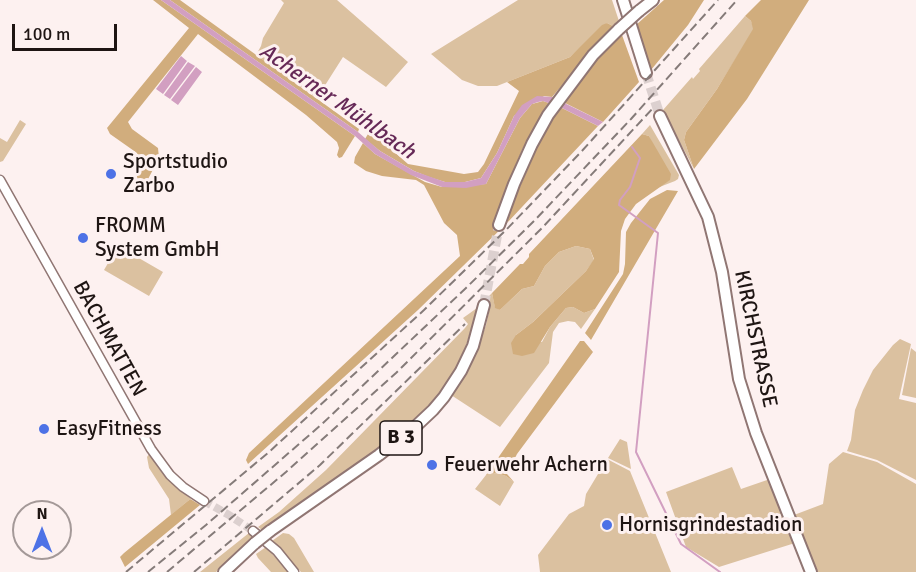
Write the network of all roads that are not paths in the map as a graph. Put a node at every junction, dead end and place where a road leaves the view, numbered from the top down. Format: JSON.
{"nodes":[{"id":1,"x":623,"y":0,"type":"edge"},
{"id":2,"x":652,"y":0,"type":"edge"},
{"id":3,"x":646,"y":73,"type":"tunnel mouth"},
{"id":4,"x":660,"y":116,"type":"tunnel mouth"},
{"id":5,"x":0,"y":180,"type":"edge"},
{"id":6,"x":499,"y":225,"type":"tunnel mouth"},
{"id":7,"x":484,"y":305,"type":"tunnel mouth"},
{"id":8,"x":204,"y":501,"type":"tunnel mouth"},
{"id":9,"x":252,"y":531,"type":"tunnel mouth"},
{"id":10,"x":224,"y":572,"type":"edge"},
{"id":11,"x":294,"y":572,"type":"edge"},
{"id":12,"x":811,"y":572,"type":"edge"}],
"edges":[{"from":1,"to":3,"type":"main road"},
{"from":2,"to":6,"type":"main road","bridge":true},
{"from":4,"to":12,"type":"main road","name":"KIRCHSTRASSE"},
{"from":5,"to":8,"type":"street","name":"BACHMATTEN"},
{"from":7,"to":10,"type":"main road","number":"B 3","bridge":true},
{"from":9,"to":11,"type":"street"}]}
